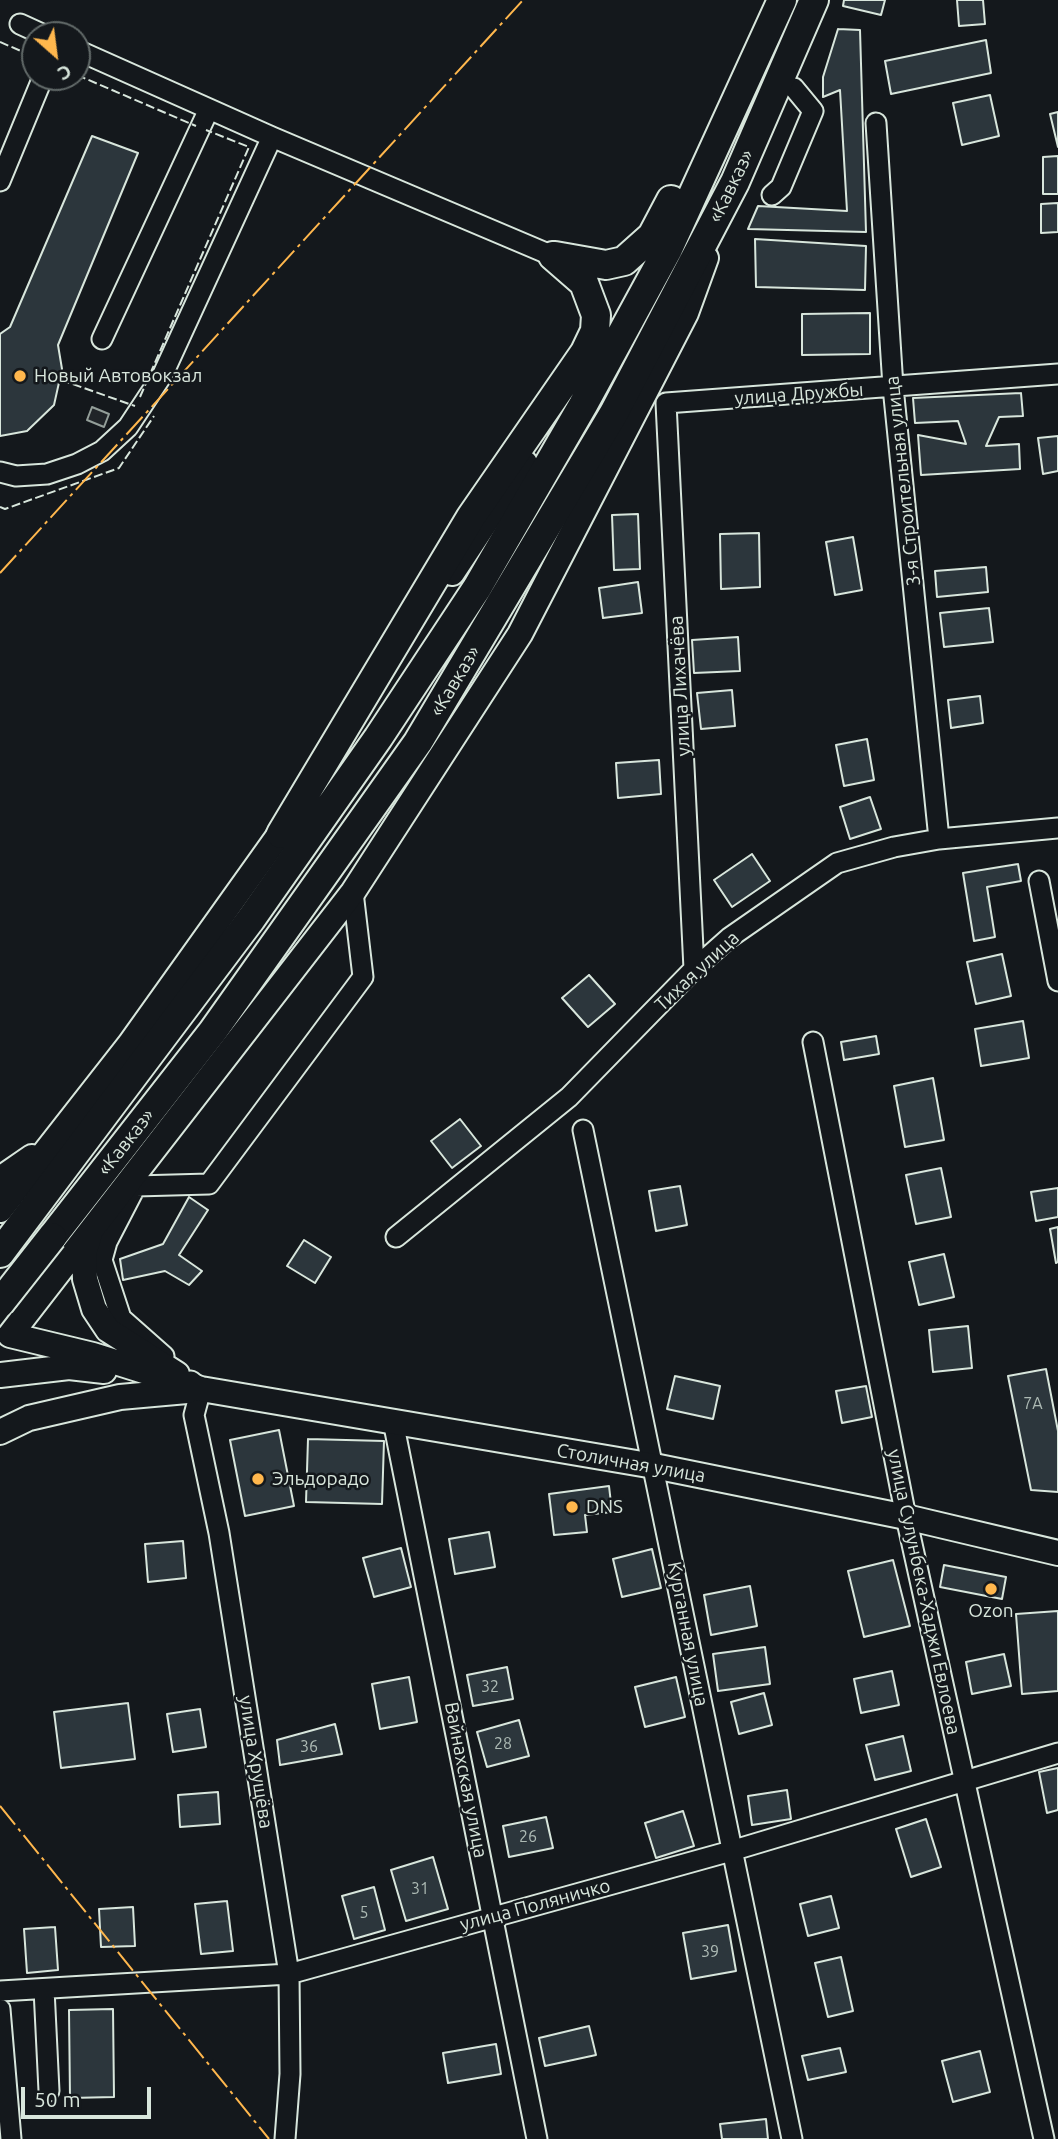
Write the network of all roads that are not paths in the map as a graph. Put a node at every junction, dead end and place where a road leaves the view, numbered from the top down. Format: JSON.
{"nodes":[{"id":1,"x":770,"y":0,"type":"edge"},
{"id":2,"x":782,"y":0,"type":"edge"},
{"id":3,"x":814,"y":0,"type":"edge"},
{"id":4,"x":91,"y":56,"type":"edge"},
{"id":5,"x":794,"y":88,"type":"dead end"},
{"id":6,"x":37,"y":91,"type":"edge"},
{"id":7,"x":209,"y":108,"type":"junction"},
{"id":8,"x":876,"y":123,"type":"dead end"},
{"id":9,"x":272,"y":137,"type":"junction"},
{"id":10,"x":0,"y":181,"type":"edge"},
{"id":11,"x":735,"y":182,"type":"junction"},
{"id":12,"x":772,"y":195,"type":"dead end"},
{"id":13,"x":553,"y":256,"type":"junction"},
{"id":14,"x":646,"y":290,"type":"junction"},
{"id":15,"x":102,"y":339,"type":"dead end"},
{"id":16,"x":1058,"y":374,"type":"edge"},
{"id":17,"x":893,"y":387,"type":"junction"},
{"id":18,"x":666,"y":403,"type":"joint"},
{"id":19,"x":0,"y":472,"type":"edge"},
{"id":20,"x":1058,"y":828,"type":"edge"},
{"id":21,"x":281,"y":834,"type":"junction"},
{"id":22,"x":939,"y":839,"type":"junction"},
{"id":23,"x":1039,"y":881,"type":"dead end"},
{"id":24,"x":353,"y":892,"type":"junction"},
{"id":25,"x":694,"y":969,"type":"junction"},
{"id":26,"x":1058,"y":981,"type":"edge"},
{"id":27,"x":813,"y":1042,"type":"dead end"},
{"id":28,"x":583,"y":1130,"type":"dead end"},
{"id":29,"x":56,"y":1140,"type":"junction"},
{"id":30,"x":0,"y":1179,"type":"edge"},
{"id":31,"x":129,"y":1188,"type":"junction"},
{"id":32,"x":0,"y":1210,"type":"edge"},
{"id":33,"x":91,"y":1230,"type":"junction"},
{"id":34,"x":396,"y":1237,"type":"dead end"},
{"id":35,"x":0,"y":1252,"type":"edge"},
{"id":36,"x":0,"y":1296,"type":"edge"},
{"id":37,"x":0,"y":1303,"type":"edge"},
{"id":38,"x":10,"y":1335,"type":"junction"},
{"id":39,"x":0,"y":1359,"type":"edge"},
{"id":40,"x":0,"y":1375,"type":"edge"},
{"id":41,"x":168,"y":1381,"type":"junction"},
{"id":42,"x":201,"y":1390,"type":"junction"},
{"id":43,"x":393,"y":1421,"type":"junction"},
{"id":44,"x":0,"y":1432,"type":"edge"},
{"id":45,"x":654,"y":1466,"type":"junction"},
{"id":46,"x":906,"y":1517,"type":"junction"},
{"id":47,"x":1058,"y":1553,"type":"edge"},
{"id":48,"x":1058,"y":1753,"type":"edge"},
{"id":49,"x":965,"y":1780,"type":"junction"},
{"id":50,"x":731,"y":1851,"type":"junction"},
{"id":51,"x":494,"y":1915,"type":"junction"},
{"id":52,"x":289,"y":1974,"type":"junction"},
{"id":53,"x":44,"y":1989,"type":"junction"},
{"id":54,"x":0,"y":1991,"type":"edge"},
{"id":55,"x":0,"y":2009,"type":"edge"},
{"id":56,"x":49,"y":2091,"type":"dead end"},
{"id":57,"x":11,"y":2139,"type":"edge"},
{"id":58,"x":285,"y":2139,"type":"edge"},
{"id":59,"x":537,"y":2139,"type":"edge"},
{"id":60,"x":792,"y":2139,"type":"edge"},
{"id":61,"x":1044,"y":2139,"type":"edge"}],
"edges":[{"from":1,"to":13,"type":"highway"},
{"from":2,"to":14,"type":"highway","name":"«Кавказ»"},
{"from":3,"to":11,"type":"highway","name":"«Кавказ»"},
{"from":4,"to":7,"type":"street"},
{"from":5,"to":12,"type":"street"},
{"from":6,"to":10,"type":"street"},
{"from":7,"to":9,"type":"street"},
{"from":7,"to":15,"type":"street"},
{"from":8,"to":17,"type":"street","name":"3-я Строительная улица"},
{"from":9,"to":13,"type":"street"},
{"from":9,"to":19,"type":"street"},
{"from":11,"to":24,"type":"main road"},
{"from":11,"to":37,"type":"highway","name":"«Кавказ»","bridge":true},
{"from":13,"to":21,"type":"highway"},
{"from":14,"to":21,"type":"main road"},
{"from":14,"to":35,"type":"highway","name":"«Кавказ»"},
{"from":16,"to":17,"type":"street","name":"улица Дружбы"},
{"from":17,"to":18,"type":"street","name":"улица Дружбы"},
{"from":17,"to":22,"type":"street","name":"3-я Строительная улица"},
{"from":18,"to":25,"type":"street","name":"улица Лихачёва"},
{"from":20,"to":22,"type":"street","name":"Тихая улица"},
{"from":21,"to":29,"type":"main road"},
{"from":22,"to":25,"type":"street","name":"Тихая улица"},
{"from":23,"to":26,"type":"street"},
{"from":24,"to":31,"type":"main road"},
{"from":24,"to":31,"type":"street"},
{"from":25,"to":34,"type":"street","name":"Тихая улица"},
{"from":27,"to":46,"type":"street","name":"улица Сулунбека-Хаджи Евлоева"},
{"from":28,"to":45,"type":"street","name":"Курганная улица"},
{"from":29,"to":30,"type":"main road"},
{"from":29,"to":32,"type":"main road"},
{"from":31,"to":33,"type":"main road"},
{"from":31,"to":42,"type":"street"},
{"from":33,"to":38,"type":"main road"},
{"from":33,"to":42,"type":"main road"},
{"from":36,"to":38,"type":"main road"},
{"from":38,"to":39,"type":"main road"},
{"from":38,"to":41,"type":"main road"},
{"from":40,"to":41,"type":"main road"},
{"from":41,"to":42,"type":"main road"},
{"from":42,"to":43,"type":"main road","name":"Столичная улица"},
{"from":42,"to":44,"type":"main road"},
{"from":42,"to":52,"type":"street","name":"улица Хрущёва"},
{"from":43,"to":45,"type":"main road","name":"Столичная улица"},
{"from":43,"to":51,"type":"street","name":"Вайнахская улица"},
{"from":45,"to":46,"type":"main road","name":"Столичная улица"},
{"from":45,"to":50,"type":"street","name":"Курганная улица"},
{"from":46,"to":47,"type":"main road","name":"Столичная улица"},
{"from":46,"to":49,"type":"street","name":"улица Сулунбека-Хаджи Евлоева"},
{"from":48,"to":49,"type":"street","name":"улица Поляничко"},
{"from":49,"to":50,"type":"street","name":"улица Поляничко"},
{"from":49,"to":61,"type":"street","name":"улица Сулунбека-Хаджи Евлоева"},
{"from":50,"to":51,"type":"street","name":"улица Поляничко"},
{"from":50,"to":60,"type":"street","name":"Курганная улица"},
{"from":51,"to":52,"type":"street","name":"улица Поляничко"},
{"from":51,"to":59,"type":"street","name":"Вайнахская улица"},
{"from":52,"to":53,"type":"street","name":"улица Поляничко"},
{"from":52,"to":58,"type":"street","name":"улица Хрущёва"},
{"from":53,"to":54,"type":"street","name":"улица Поляничко"},
{"from":53,"to":56,"type":"street"},
{"from":55,"to":57,"type":"street"}]}
